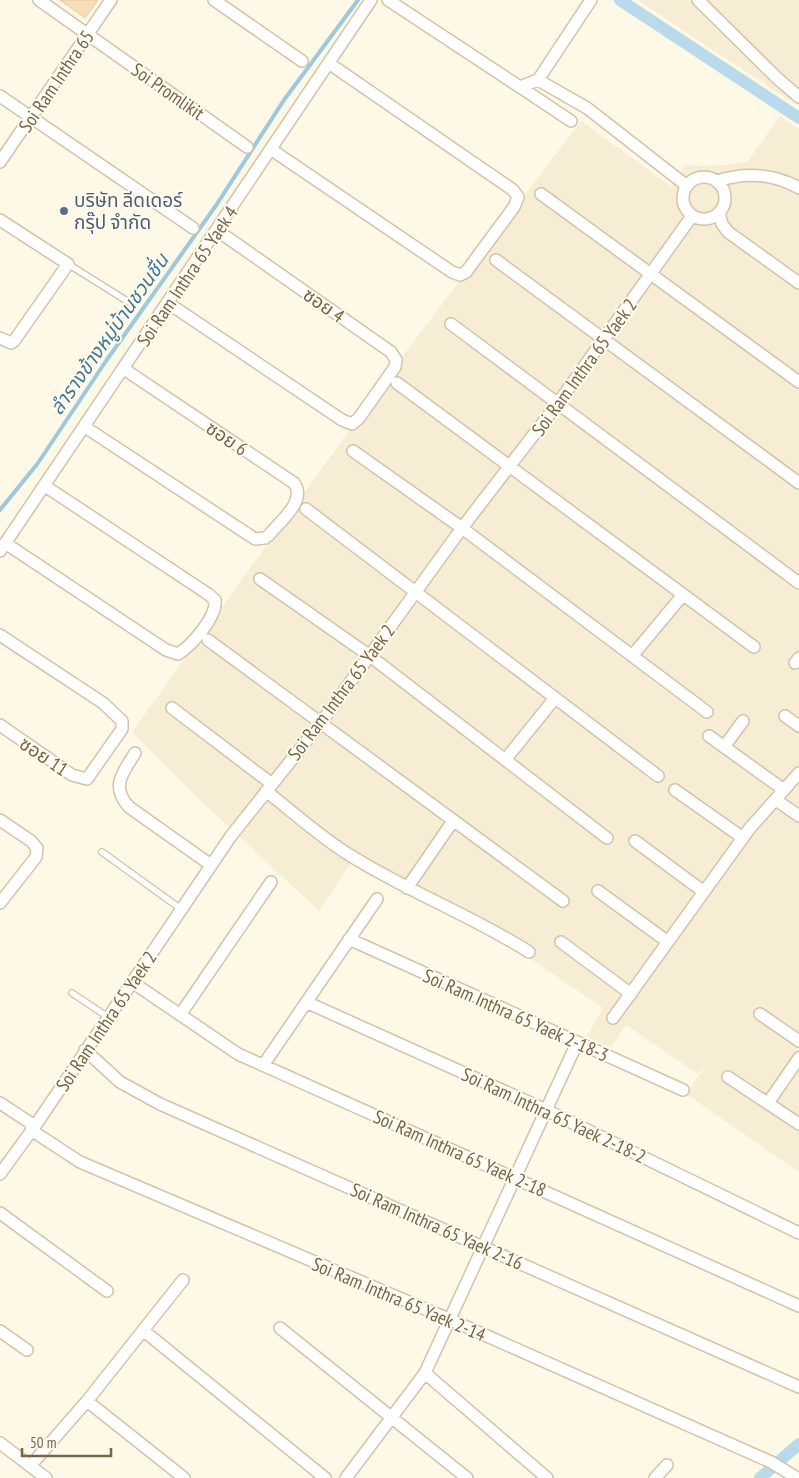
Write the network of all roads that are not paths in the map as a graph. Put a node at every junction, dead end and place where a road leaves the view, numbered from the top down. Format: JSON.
{"nodes":[{"id":1,"x":39,"y":0,"type":"edge"},
{"id":2,"x":111,"y":0,"type":"edge"},
{"id":3,"x":214,"y":0,"type":"edge"},
{"id":4,"x":371,"y":0,"type":"edge"},
{"id":5,"x":388,"y":0,"type":"edge"},
{"id":6,"x":592,"y":0,"type":"edge"},
{"id":7,"x":698,"y":0,"type":"edge"},
{"id":8,"x":88,"y":34,"type":"junction"},
{"id":9,"x":302,"y":61,"type":"dead end"},
{"id":10,"x":330,"y":64,"type":"junction"},
{"id":11,"x":538,"y":80,"type":"junction"},
{"id":12,"x":520,"y":87,"type":"junction"},
{"id":13,"x":0,"y":96,"type":"edge"},
{"id":14,"x":799,"y":97,"type":"edge"},
{"id":15,"x":31,"y":117,"type":"junction"},
{"id":16,"x":570,"y":122,"type":"dead end"},
{"id":17,"x":248,"y":147,"type":"dead end"},
{"id":18,"x":272,"y":150,"type":"junction"},
{"id":19,"x":0,"y":162,"type":"edge"},
{"id":20,"x":717,"y":181,"type":"junction"},
{"id":21,"x":687,"y":186,"type":"junction"},
{"id":22,"x":799,"y":188,"type":"edge"},
{"id":23,"x":541,"y":194,"type":"dead end"},
{"id":24,"x":719,"y":214,"type":"junction"},
{"id":25,"x":692,"y":216,"type":"junction"},
{"id":26,"x":0,"y":220,"type":"edge"},
{"id":27,"x":193,"y":228,"type":"dead end"},
{"id":28,"x":218,"y":231,"type":"junction"},
{"id":29,"x":496,"y":260,"type":"dead end"},
{"id":30,"x":68,"y":264,"type":"junction"},
{"id":31,"x":652,"y":274,"type":"junction"},
{"id":32,"x":799,"y":284,"type":"edge"},
{"id":33,"x":127,"y":301,"type":"dead end"},
{"id":34,"x":168,"y":303,"type":"junction"},
{"id":35,"x":452,"y":324,"type":"dead end"},
{"id":36,"x":604,"y":339,"type":"junction"},
{"id":37,"x":3,"y":341,"type":"edge"},
{"id":38,"x":124,"y":369,"type":"junction"},
{"id":39,"x":799,"y":382,"type":"edge"},
{"id":40,"x":397,"y":383,"type":"dead end"},
{"id":41,"x":558,"y":403,"type":"junction"},
{"id":42,"x":85,"y":427,"type":"junction"},
{"id":43,"x":353,"y":450,"type":"dead end"},
{"id":44,"x":510,"y":467,"type":"junction"},
{"id":45,"x":799,"y":483,"type":"edge"},
{"id":46,"x":45,"y":486,"type":"junction"},
{"id":47,"x":306,"y":509,"type":"dead end"},
{"id":48,"x":462,"y":528,"type":"junction"},
{"id":49,"x":3,"y":547,"type":"edge"},
{"id":50,"x":260,"y":579,"type":"dead end"},
{"id":51,"x":799,"y":582,"type":"edge"},
{"id":52,"x":415,"y":592,"type":"junction"},
{"id":53,"x":682,"y":596,"type":"junction"},
{"id":54,"x":0,"y":635,"type":"edge"},
{"id":55,"x":204,"y":636,"type":"junction"},
{"id":56,"x":754,"y":647,"type":"dead end"},
{"id":57,"x":370,"y":656,"type":"junction"},
{"id":58,"x":632,"y":656,"type":"junction"},
{"id":59,"x":555,"y":698,"type":"junction"},
{"id":60,"x":172,"y":708,"type":"dead end"},
{"id":61,"x":707,"y":712,"type":"dead end"},
{"id":62,"x":785,"y":716,"type":"dead end"},
{"id":63,"x":743,"y":721,"type":"dead end"},
{"id":64,"x":320,"y":724,"type":"junction"},
{"id":65,"x":0,"y":725,"type":"edge"},
{"id":66,"x":799,"y":726,"type":"edge"},
{"id":67,"x":709,"y":736,"type":"dead end"},
{"id":68,"x":724,"y":747,"type":"junction"},
{"id":69,"x":136,"y":753,"type":"dead end"},
{"id":70,"x":505,"y":760,"type":"junction"},
{"id":71,"x":799,"y":773,"type":"edge"},
{"id":72,"x":658,"y":776,"type":"dead end"},
{"id":73,"x":269,"y":787,"type":"junction"},
{"id":74,"x":675,"y":790,"type":"dead end"},
{"id":75,"x":784,"y":790,"type":"junction"},
{"id":76,"x":776,"y":800,"type":"junction"},
{"id":77,"x":799,"y":816,"type":"edge"},
{"id":78,"x":0,"y":820,"type":"edge"},
{"id":79,"x":454,"y":821,"type":"junction"},
{"id":80,"x":607,"y":838,"type":"dead end"},
{"id":81,"x":743,"y":838,"type":"junction"},
{"id":82,"x":635,"y":841,"type":"dead end"},
{"id":83,"x":102,"y":852,"type":"dead end"},
{"id":84,"x":211,"y":865,"type":"junction"},
{"id":85,"x":271,"y":882,"type":"dead end"},
{"id":86,"x":407,"y":888,"type":"junction"},
{"id":87,"x":598,"y":891,"type":"dead end"},
{"id":88,"x":704,"y":892,"type":"junction"},
{"id":89,"x":377,"y":899,"type":"dead end"},
{"id":90,"x":563,"y":901,"type":"dead end"},
{"id":91,"x":0,"y":903,"type":"edge"},
{"id":92,"x":181,"y":909,"type":"junction"},
{"id":93,"x":349,"y":939,"type":"junction"},
{"id":94,"x":561,"y":942,"type":"dead end"},
{"id":95,"x":668,"y":942,"type":"junction"},
{"id":96,"x":530,"y":952,"type":"dead end"},
{"id":97,"x":132,"y":982,"type":"junction"},
{"id":98,"x":72,"y":993,"type":"dead end"},
{"id":99,"x":631,"y":994,"type":"junction"},
{"id":100,"x":306,"y":1002,"type":"junction"},
{"id":101,"x":760,"y":1014,"type":"dead end"},
{"id":102,"x":180,"y":1015,"type":"junction"},
{"id":103,"x":108,"y":1017,"type":"junction"},
{"id":104,"x":613,"y":1018,"type":"dead end"},
{"id":105,"x":799,"y":1041,"type":"edge"},
{"id":106,"x":577,"y":1043,"type":"junction"},
{"id":107,"x":85,"y":1050,"type":"junction"},
{"id":108,"x":799,"y":1058,"type":"edge"},
{"id":109,"x":264,"y":1064,"type":"junction"},
{"id":110,"x":728,"y":1076,"type":"dead end"},
{"id":111,"x":683,"y":1090,"type":"dead end"},
{"id":112,"x":0,"y":1103,"type":"edge"},
{"id":113,"x":768,"y":1103,"type":"junction"},
{"id":114,"x":546,"y":1110,"type":"junction"},
{"id":115,"x":799,"y":1124,"type":"edge"},
{"id":116,"x":33,"y":1128,"type":"junction"},
{"id":117,"x":0,"y":1174,"type":"edge"},
{"id":118,"x":514,"y":1178,"type":"junction"},
{"id":119,"x":0,"y":1213,"type":"edge"},
{"id":120,"x":799,"y":1232,"type":"edge"},
{"id":121,"x":482,"y":1246,"type":"junction"},
{"id":122,"x":183,"y":1280,"type":"dead end"},
{"id":123,"x":107,"y":1291,"type":"dead end"},
{"id":124,"x":799,"y":1306,"type":"edge"},
{"id":125,"x":451,"y":1320,"type":"junction"},
{"id":126,"x":280,"y":1328,"type":"dead end"},
{"id":127,"x":0,"y":1331,"type":"edge"},
{"id":128,"x":144,"y":1331,"type":"junction"},
{"id":129,"x":27,"y":1350,"type":"dead end"},
{"id":130,"x":425,"y":1374,"type":"junction"},
{"id":131,"x":799,"y":1387,"type":"edge"},
{"id":132,"x":87,"y":1401,"type":"junction"},
{"id":133,"x":390,"y":1418,"type":"junction"},
{"id":134,"x":0,"y":1443,"type":"edge"},
{"id":135,"x":31,"y":1465,"type":"junction"},
{"id":136,"x":666,"y":1465,"type":"dead end"},
{"id":137,"x":794,"y":1476,"type":"edge"},
{"id":138,"x":46,"y":1478,"type":"edge"},
{"id":139,"x":184,"y":1478,"type":"edge"},
{"id":140,"x":325,"y":1478,"type":"edge"},
{"id":141,"x":346,"y":1478,"type":"edge"},
{"id":142,"x":467,"y":1478,"type":"edge"},
{"id":143,"x":547,"y":1478,"type":"edge"},
{"id":144,"x":656,"y":1478,"type":"edge"}],
"edges":[{"from":1,"to":8,"type":"street","name":"Soi Promlikit"},
{"from":2,"to":8,"type":"street","name":"Soi Ram Inthra 65"},
{"from":3,"to":9,"type":"street"},
{"from":4,"to":10,"type":"street","name":"Soi Ram Inthra 65 Yaek 4"},
{"from":5,"to":12,"type":"street"},
{"from":6,"to":11,"type":"street"},
{"from":7,"to":14,"type":"street"},
{"from":8,"to":15,"type":"street","name":"Soi Ram Inthra 65"},
{"from":8,"to":17,"type":"street","name":"Soi Promlikit"},
{"from":10,"to":18,"type":"street","name":"Soi Ram Inthra 65 Yaek 4"},
{"from":10,"to":18,"type":"street"},
{"from":11,"to":12,"type":"street"},
{"from":11,"to":21,"type":"street"},
{"from":12,"to":16,"type":"street"},
{"from":13,"to":15,"type":"street"},
{"from":15,"to":19,"type":"street","name":"Soi Ram Inthra 65"},
{"from":15,"to":27,"type":"street"},
{"from":18,"to":28,"type":"street","name":"Soi Ram Inthra 65 Yaek 4"},
{"from":20,"to":21,"type":"street"},
{"from":20,"to":22,"type":"street"},
{"from":20,"to":24,"type":"street"},
{"from":21,"to":25,"type":"street"},
{"from":23,"to":31,"type":"street"},
{"from":24,"to":25,"type":"street"},
{"from":24,"to":32,"type":"street"},
{"from":25,"to":31,"type":"street","name":"Soi Ram Inthra 65 Yaek 2"},
{"from":26,"to":30,"type":"street"},
{"from":28,"to":34,"type":"street","name":"Soi Ram Inthra 65 Yaek 4"},
{"from":28,"to":34,"type":"street","name":"ซอย 4"},
{"from":29,"to":36,"type":"street"},
{"from":30,"to":33,"type":"lane"},
{"from":30,"to":37,"type":"street"},
{"from":31,"to":36,"type":"street","name":"Soi Ram Inthra 65 Yaek 2"},
{"from":31,"to":39,"type":"street"},
{"from":34,"to":38,"type":"street","name":"Soi Ram Inthra 65 Yaek 4"},
{"from":35,"to":41,"type":"street"},
{"from":36,"to":41,"type":"street","name":"Soi Ram Inthra 65 Yaek 2"},
{"from":36,"to":45,"type":"street"},
{"from":38,"to":42,"type":"street","name":"Soi Ram Inthra 65 Yaek 4"},
{"from":38,"to":42,"type":"street","name":"ซอย 6"},
{"from":40,"to":44,"type":"street"},
{"from":41,"to":44,"type":"street","name":"Soi Ram Inthra 65 Yaek 2"},
{"from":41,"to":51,"type":"street"},
{"from":42,"to":46,"type":"street","name":"Soi Ram Inthra 65 Yaek 4"},
{"from":43,"to":48,"type":"street"},
{"from":44,"to":48,"type":"street","name":"Soi Ram Inthra 65 Yaek 2"},
{"from":44,"to":53,"type":"street"},
{"from":46,"to":49,"type":"street","name":"Soi Ram Inthra 65 Yaek 4"},
{"from":46,"to":55,"type":"street"},
{"from":47,"to":52,"type":"street"},
{"from":48,"to":52,"type":"street","name":"Soi Ram Inthra 65 Yaek 2"},
{"from":48,"to":58,"type":"street"},
{"from":49,"to":55,"type":"street"},
{"from":50,"to":57,"type":"street"},
{"from":52,"to":57,"type":"street","name":"Soi Ram Inthra 65 Yaek 2"},
{"from":52,"to":59,"type":"street"},
{"from":53,"to":56,"type":"street"},
{"from":53,"to":58,"type":"street"},
{"from":54,"to":65,"type":"street","name":"ซอย 11"},
{"from":55,"to":64,"type":"street"},
{"from":57,"to":64,"type":"street","name":"Soi Ram Inthra 65 Yaek 2"},
{"from":57,"to":70,"type":"street"},
{"from":58,"to":61,"type":"street"},
{"from":59,"to":70,"type":"street"},
{"from":59,"to":72,"type":"street"},
{"from":60,"to":73,"type":"street"},
{"from":62,"to":66,"type":"street"},
{"from":63,"to":68,"type":"street"},
{"from":64,"to":73,"type":"street","name":"Soi Ram Inthra 65 Yaek 2"},
{"from":64,"to":79,"type":"street"},
{"from":67,"to":68,"type":"street"},
{"from":68,"to":75,"type":"street"},
{"from":69,"to":84,"type":"street"},
{"from":70,"to":80,"type":"street"},
{"from":71,"to":75,"type":"street"},
{"from":73,"to":84,"type":"street","name":"Soi Ram Inthra 65 Yaek 2"},
{"from":73,"to":86,"type":"street"},
{"from":74,"to":81,"type":"street"},
{"from":75,"to":76,"type":"street"},
{"from":76,"to":77,"type":"street"},
{"from":76,"to":81,"type":"street"},
{"from":78,"to":91,"type":"street"},
{"from":79,"to":86,"type":"street"},
{"from":79,"to":90,"type":"street"},
{"from":81,"to":88,"type":"street"},
{"from":82,"to":88,"type":"street"},
{"from":83,"to":92,"type":"lane"},
{"from":84,"to":92,"type":"street","name":"Soi Ram Inthra 65 Yaek 2"},
{"from":85,"to":102,"type":"street"},
{"from":86,"to":96,"type":"street"},
{"from":87,"to":95,"type":"street"},
{"from":88,"to":95,"type":"street"},
{"from":89,"to":93,"type":"street"},
{"from":92,"to":97,"type":"street","name":"Soi Ram Inthra 65 Yaek 2"},
{"from":93,"to":100,"type":"street"},
{"from":93,"to":106,"type":"street","name":"Soi Ram Inthra 65 Yaek 2-18-3"},
{"from":94,"to":99,"type":"street"},
{"from":95,"to":99,"type":"street"},
{"from":97,"to":102,"type":"street","name":"Soi Ram Inthra 65 Yaek 2-18"},
{"from":97,"to":103,"type":"street","name":"Soi Ram Inthra 65 Yaek 2"},
{"from":98,"to":103,"type":"lane"},
{"from":99,"to":104,"type":"street"},
{"from":100,"to":109,"type":"street"},
{"from":100,"to":114,"type":"street","name":"Soi Ram Inthra 65 Yaek 2-18-2"},
{"from":101,"to":105,"type":"street"},
{"from":102,"to":109,"type":"street","name":"Soi Ram Inthra 65 Yaek 2-18"},
{"from":103,"to":107,"type":"street","name":"Soi Ram Inthra 65 Yaek 2"},
{"from":106,"to":111,"type":"street","name":"Soi Ram Inthra 65 Yaek 2-18-3"},
{"from":106,"to":114,"type":"street"},
{"from":107,"to":116,"type":"street","name":"Soi Ram Inthra 65 Yaek 2"},
{"from":107,"to":121,"type":"street","name":"Soi Ram Inthra 65 Yaek 2-16"},
{"from":108,"to":113,"type":"street"},
{"from":109,"to":118,"type":"street","name":"Soi Ram Inthra 65 Yaek 2-18"},
{"from":110,"to":113,"type":"street"},
{"from":112,"to":116,"type":"street","name":"Soi Ram Inthra 65 Yaek 2-14"},
{"from":113,"to":115,"type":"street"},
{"from":114,"to":118,"type":"street"},
{"from":114,"to":120,"type":"street","name":"Soi Ram Inthra 65 Yaek 2-18-2"},
{"from":116,"to":117,"type":"street","name":"Soi Ram Inthra 65 Yaek 2"},
{"from":116,"to":125,"type":"street","name":"Soi Ram Inthra 65 Yaek 2-14"},
{"from":118,"to":121,"type":"street"},
{"from":118,"to":124,"type":"street","name":"Soi Ram Inthra 65 Yaek 2-18"},
{"from":119,"to":123,"type":"street"},
{"from":121,"to":125,"type":"street"},
{"from":121,"to":131,"type":"street","name":"Soi Ram Inthra 65 Yaek 2-16"},
{"from":122,"to":128,"type":"street"},
{"from":125,"to":130,"type":"street"},
{"from":125,"to":137,"type":"street","name":"Soi Ram Inthra 65 Yaek 2-14"},
{"from":126,"to":133,"type":"street"},
{"from":127,"to":129,"type":"street"},
{"from":128,"to":132,"type":"street"},
{"from":128,"to":140,"type":"street"},
{"from":130,"to":133,"type":"street"},
{"from":130,"to":143,"type":"street"},
{"from":132,"to":135,"type":"street"},
{"from":132,"to":139,"type":"street"},
{"from":133,"to":141,"type":"street"},
{"from":133,"to":142,"type":"street"},
{"from":134,"to":135,"type":"street"},
{"from":135,"to":138,"type":"street"},
{"from":136,"to":144,"type":"street"}]}
